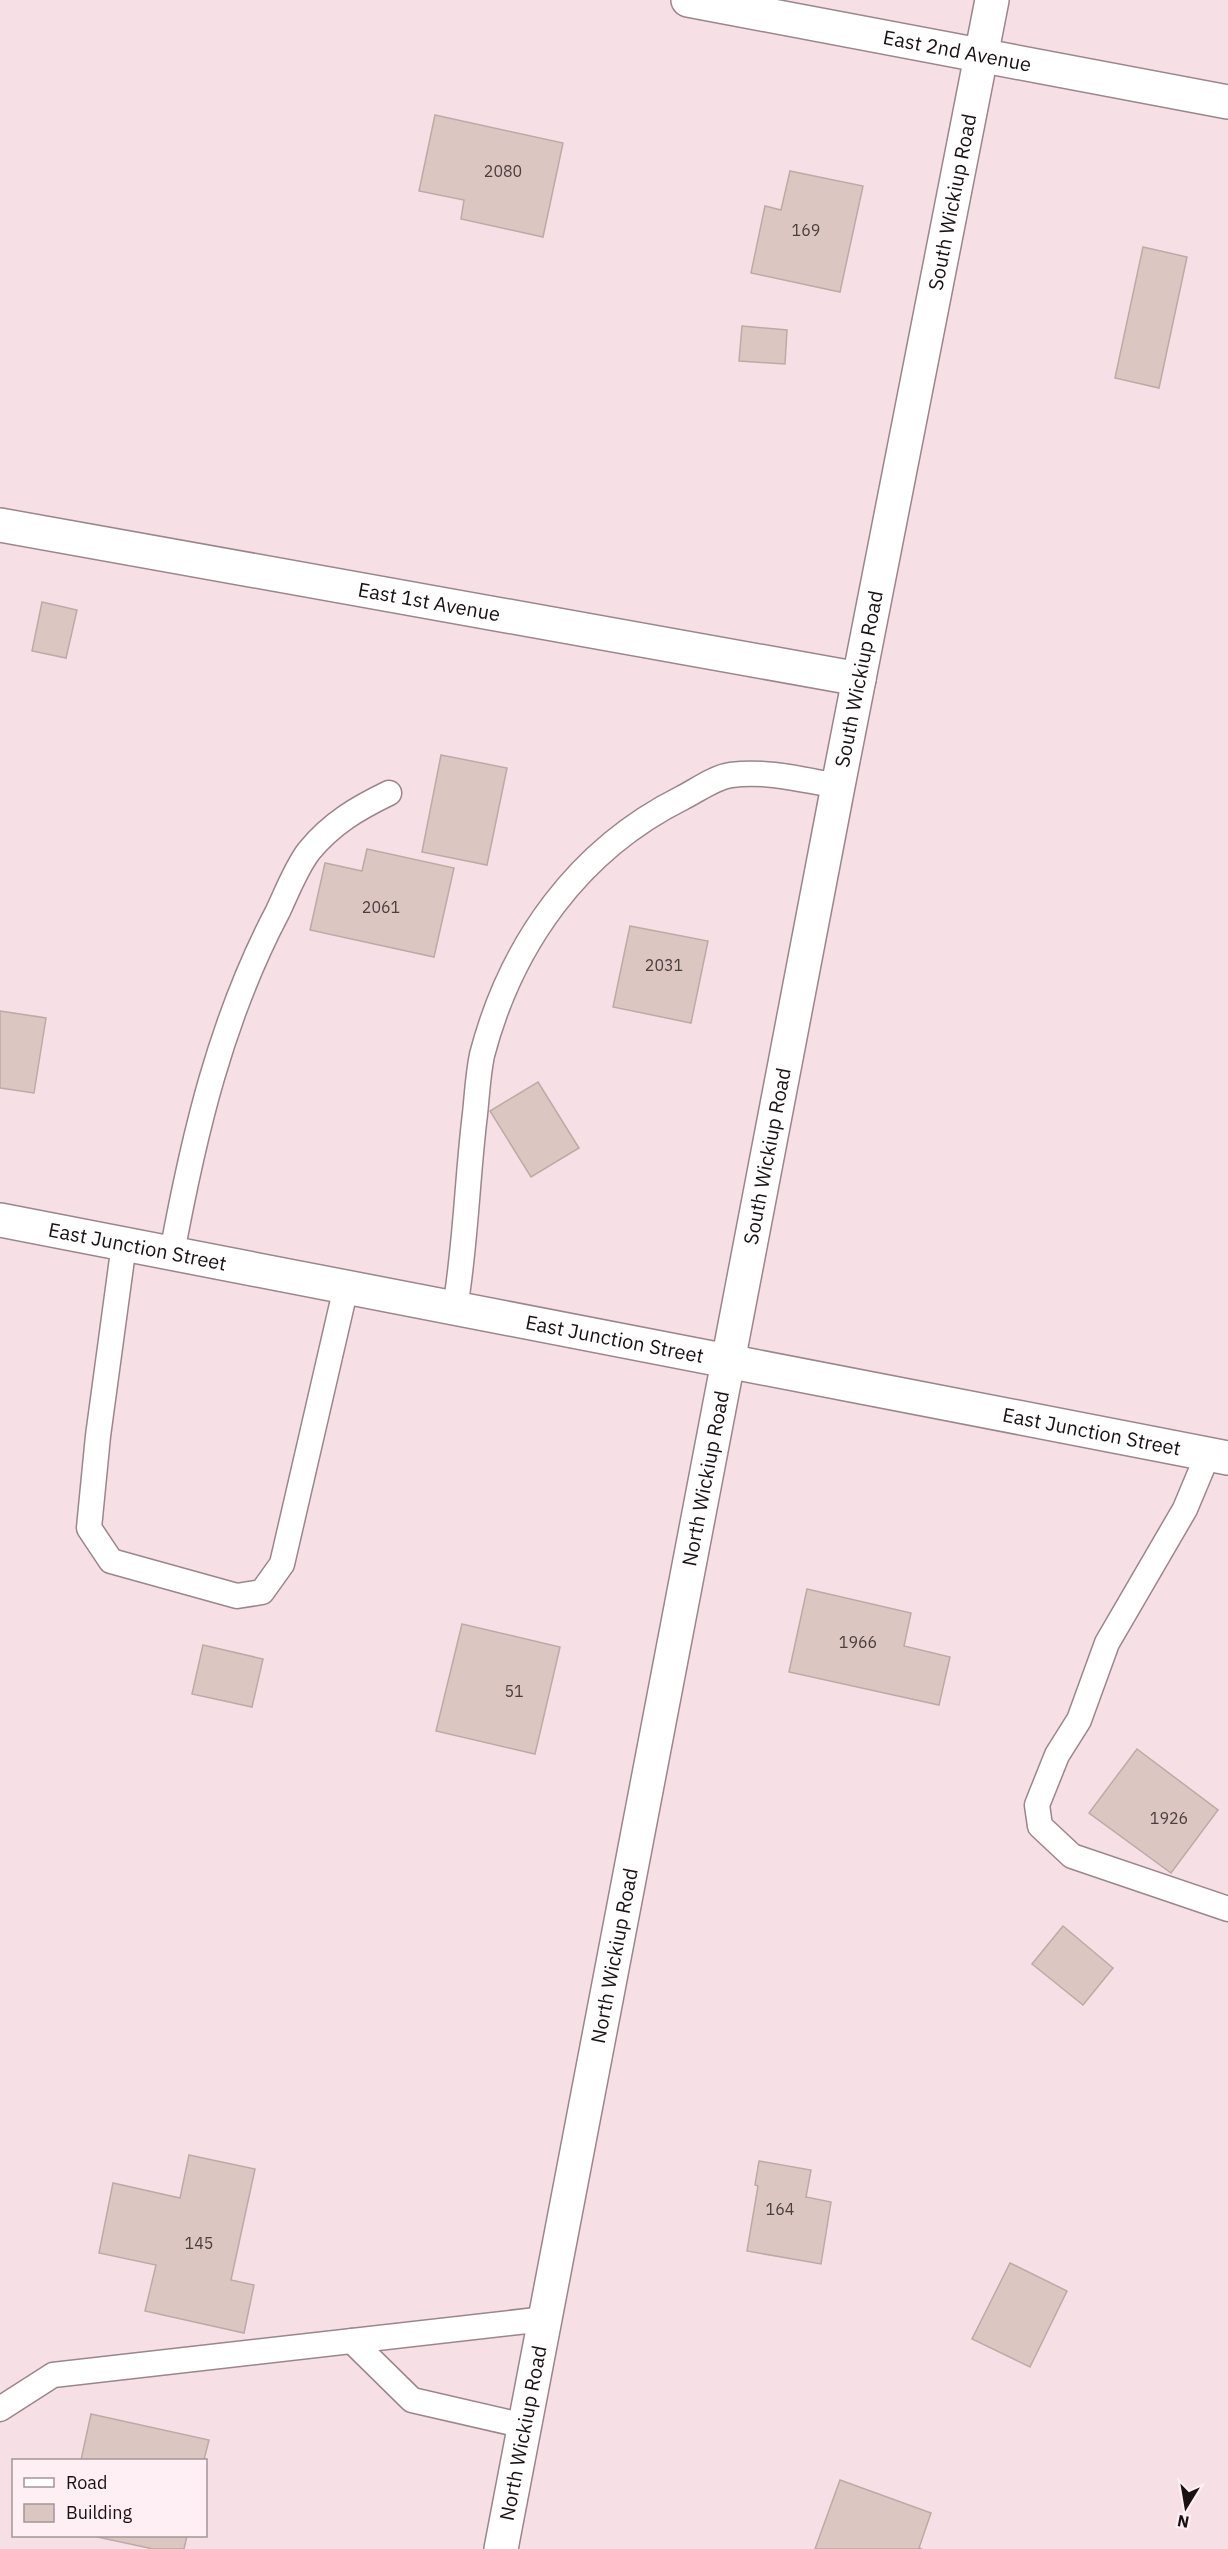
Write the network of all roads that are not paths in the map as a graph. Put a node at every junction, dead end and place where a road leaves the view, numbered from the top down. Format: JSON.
{"nodes":[{"id":1,"x":688,"y":0,"type":"edge"},
{"id":2,"x":993,"y":0,"type":"edge"},
{"id":3,"x":981,"y":57,"type":"junction"},
{"id":4,"x":1228,"y":102,"type":"edge"},
{"id":5,"x":0,"y":525,"type":"edge"},
{"id":6,"x":859,"y":679,"type":"junction"},
{"id":7,"x":838,"y":786,"type":"junction"},
{"id":8,"x":389,"y":793,"type":"dead end"},
{"id":9,"x":0,"y":1220,"type":"edge"},
{"id":10,"x":124,"y":1244,"type":"junction"},
{"id":11,"x":172,"y":1253,"type":"junction"},
{"id":12,"x":346,"y":1287,"type":"junction"},
{"id":13,"x":455,"y":1308,"type":"junction"},
{"id":14,"x":729,"y":1361,"type":"junction"},
{"id":15,"x":1218,"y":1456,"type":"edge"},
{"id":16,"x":1228,"y":1909,"type":"edge"},
{"id":17,"x":545,"y":2319,"type":"junction"},
{"id":18,"x":352,"y":2341,"type":"junction"},
{"id":19,"x":0,"y":2409,"type":"edge"},
{"id":20,"x":525,"y":2426,"type":"junction"},
{"id":21,"x":501,"y":2549,"type":"edge"}],
"edges":[{"from":1,"to":3,"type":"street","name":"East 2nd Avenue"},
{"from":2,"to":3,"type":"street","name":"South Wickiup Road"},
{"from":3,"to":4,"type":"street","name":"East 2nd Avenue"},
{"from":3,"to":6,"type":"street","name":"South Wickiup Road"},
{"from":5,"to":6,"type":"street","name":"East 1st Avenue"},
{"from":6,"to":7,"type":"street","name":"South Wickiup Road"},
{"from":7,"to":13,"type":"lane"},
{"from":7,"to":14,"type":"street","name":"South Wickiup Road"},
{"from":8,"to":11,"type":"lane"},
{"from":9,"to":10,"type":"street","name":"East Junction Street"},
{"from":10,"to":11,"type":"street","name":"East Junction Street"},
{"from":10,"to":12,"type":"lane"},
{"from":11,"to":12,"type":"street","name":"East Junction Street"},
{"from":12,"to":13,"type":"street","name":"East Junction Street"},
{"from":13,"to":14,"type":"street","name":"East Junction Street"},
{"from":14,"to":15,"type":"street","name":"East Junction Street"},
{"from":14,"to":17,"type":"street","name":"North Wickiup Road"},
{"from":15,"to":16,"type":"lane"},
{"from":17,"to":18,"type":"lane"},
{"from":17,"to":20,"type":"street","name":"North Wickiup Road"},
{"from":18,"to":19,"type":"lane"},
{"from":18,"to":20,"type":"lane"},
{"from":20,"to":21,"type":"street","name":"North Wickiup Road"}]}
